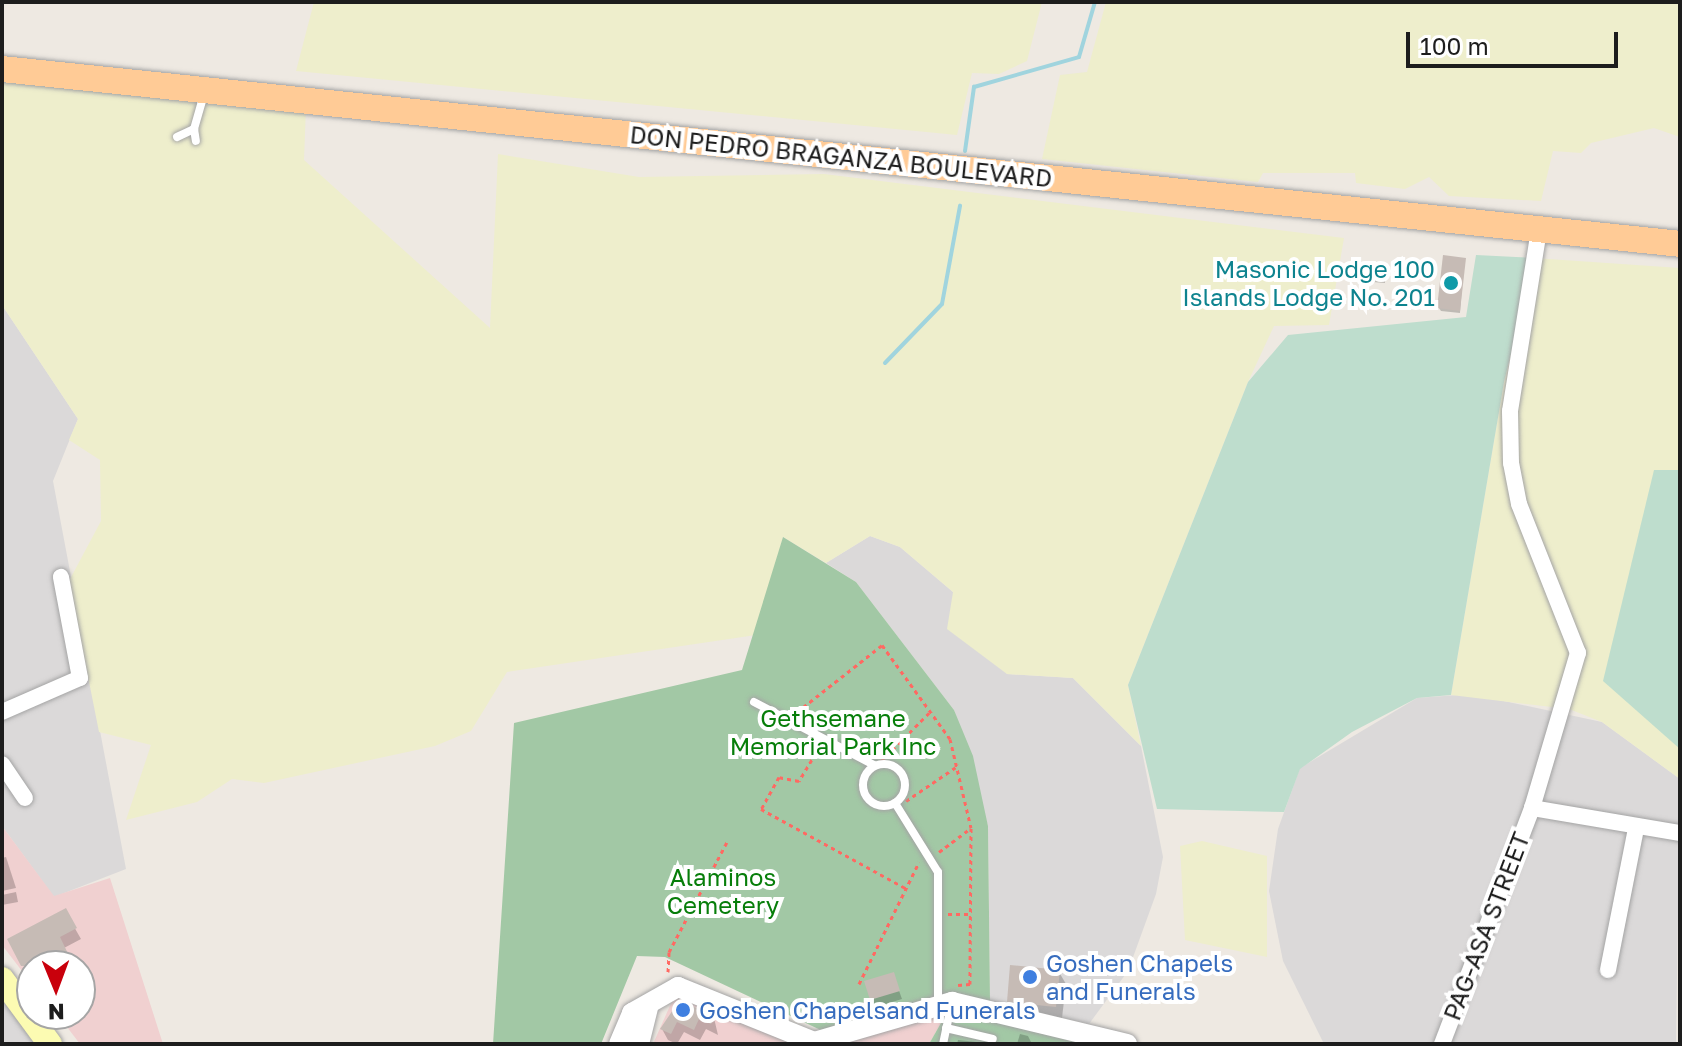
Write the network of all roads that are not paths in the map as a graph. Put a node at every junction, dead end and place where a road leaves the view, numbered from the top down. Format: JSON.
{"nodes":[{"id":1,"x":2,"y":69,"type":"edge"},
{"id":2,"x":205,"y":91,"type":"junction"},
{"id":3,"x":194,"y":129,"type":"junction"},
{"id":4,"x":177,"y":137,"type":"dead end"},
{"id":5,"x":196,"y":141,"type":"dead end"},
{"id":6,"x":1539,"y":229,"type":"junction"},
{"id":7,"x":1680,"y":244,"type":"edge"},
{"id":8,"x":61,"y":577,"type":"dead end"},
{"id":9,"x":754,"y":702,"type":"dead end"},
{"id":10,"x":2,"y":712,"type":"edge"},
{"id":11,"x":2,"y":764,"type":"edge"},
{"id":12,"x":876,"y":765,"type":"junction"},
{"id":13,"x":25,"y":798,"type":"dead end"},
{"id":14,"x":896,"y":805,"type":"junction"},
{"id":15,"x":1532,"y":808,"type":"junction"},
{"id":16,"x":1636,"y":828,"type":"junction"},
{"id":17,"x":1680,"y":833,"type":"edge"},
{"id":18,"x":1608,"y":970,"type":"dead end"},
{"id":19,"x":2,"y":979,"type":"edge"},
{"id":20,"x":943,"y":997,"type":"junction"},
{"id":21,"x":648,"y":1014,"type":"junction"},
{"id":22,"x":946,"y":1028,"type":"junction"},
{"id":23,"x":993,"y":1039,"type":"dead end"},
{"id":24,"x":50,"y":1044,"type":"edge"},
{"id":25,"x":619,"y":1044,"type":"edge"},
{"id":26,"x":639,"y":1044,"type":"edge"},
{"id":27,"x":943,"y":1044,"type":"edge"},
{"id":28,"x":1127,"y":1044,"type":"edge"},
{"id":29,"x":1442,"y":1044,"type":"edge"}],
"edges":[{"from":1,"to":2,"type":"main road","name":"DON PEDRO BRAGANZA BOULEVARD"},
{"from":2,"to":3,"type":"lane"},
{"from":2,"to":6,"type":"main road","name":"DON PEDRO BRAGANZA BOULEVARD"},
{"from":3,"to":4,"type":"lane"},
{"from":3,"to":5,"type":"lane"},
{"from":6,"to":7,"type":"main road","name":"DON PEDRO BRAGANZA BOULEVARD"},
{"from":6,"to":15,"type":"street","name":"PAG-ASA STREET"},
{"from":8,"to":10,"type":"street"},
{"from":9,"to":12,"type":"lane"},
{"from":11,"to":13,"type":"street"},
{"from":12,"to":14,"type":"lane"},
{"from":12,"to":14,"type":"lane"},
{"from":14,"to":20,"type":"lane"},
{"from":15,"to":16,"type":"street"},
{"from":15,"to":29,"type":"street","name":"PAG-ASA STREET"},
{"from":16,"to":17,"type":"street"},
{"from":16,"to":18,"type":"street"},
{"from":19,"to":24,"type":"main road"},
{"from":20,"to":21,"type":"street"},
{"from":20,"to":22,"type":"lane"},
{"from":20,"to":28,"type":"street"},
{"from":21,"to":25,"type":"street"},
{"from":21,"to":26,"type":"street"},
{"from":22,"to":23,"type":"lane"},
{"from":22,"to":27,"type":"lane"}]}
